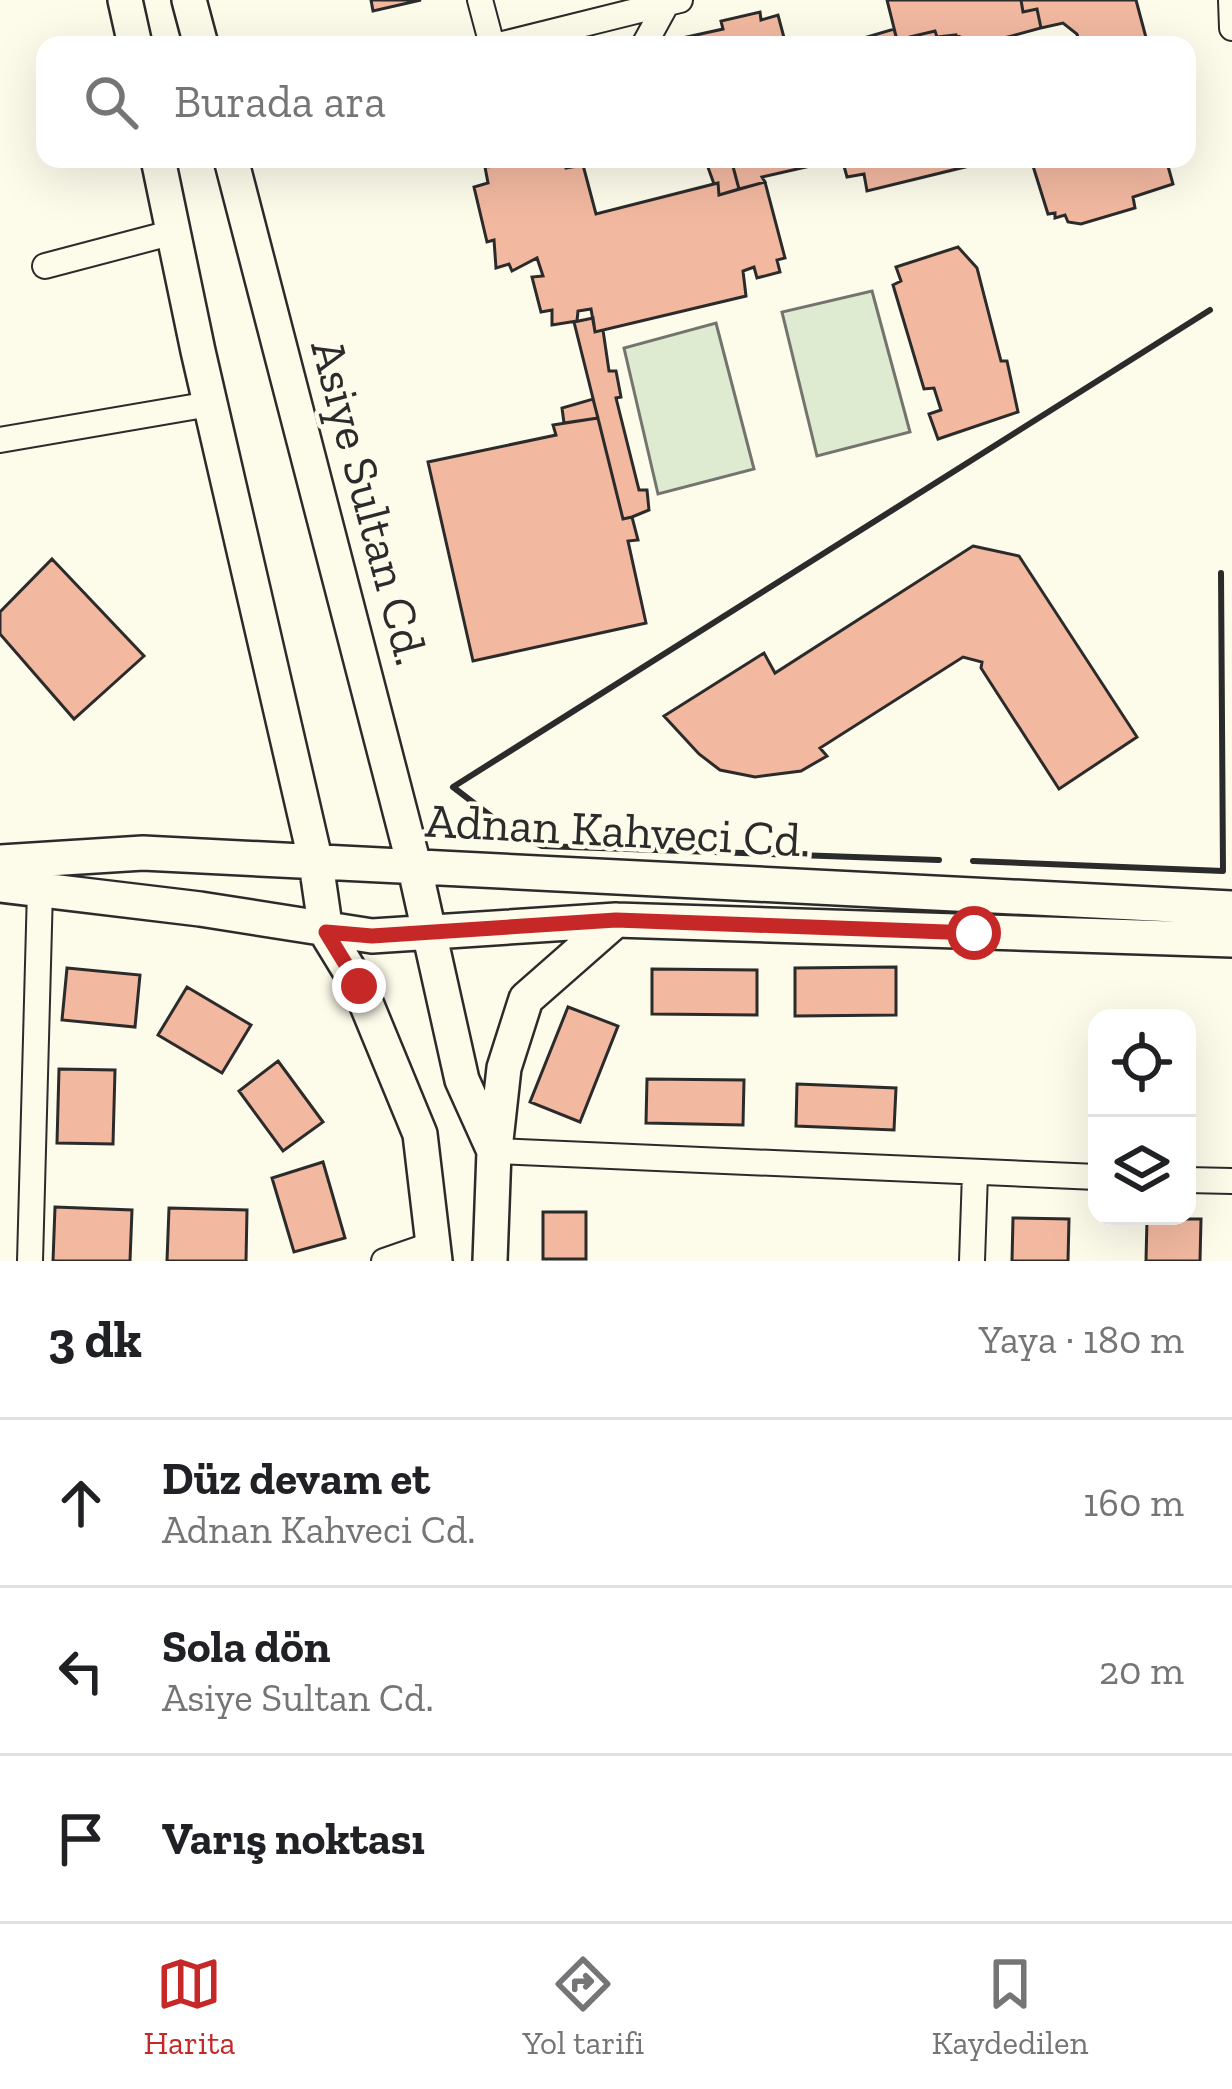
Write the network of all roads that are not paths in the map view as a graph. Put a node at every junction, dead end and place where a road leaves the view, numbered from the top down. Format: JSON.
{"nodes":[{"id":1,"x":125,"y":0,"type":"edge"},
{"id":2,"x":188,"y":0,"type":"edge"},
{"id":3,"x":480,"y":0,"type":"edge"},
{"id":4,"x":1231,"y":0,"type":"edge"},
{"id":5,"x":673,"y":2,"type":"edge"},
{"id":6,"x":1232,"y":28,"type":"edge"},
{"id":7,"x":133,"y":36,"type":"edge"},
{"id":8,"x":198,"y":36,"type":"edge"},
{"id":9,"x":493,"y":36,"type":"edge"},
{"id":10,"x":533,"y":36,"type":"edge"},
{"id":11,"x":650,"y":36,"type":"edge"},
{"id":12,"x":160,"y":168,"type":"edge"},
{"id":13,"x":233,"y":168,"type":"edge"},
{"id":14,"x":174,"y":232,"type":"junction"},
{"id":15,"x":45,"y":266,"type":"dead end"},
{"id":16,"x":210,"y":404,"type":"junction"},
{"id":17,"x":0,"y":440,"type":"edge"},
{"id":18,"x":0,"y":862,"type":"edge"},
{"id":19,"x":316,"y":863,"type":"junction"},
{"id":20,"x":416,"y":868,"type":"junction"},
{"id":21,"x":0,"y":885,"type":"edge"},
{"id":22,"x":40,"y":890,"type":"junction"},
{"id":23,"x":1232,"y":908,"type":"edge"},
{"id":24,"x":616,"y":920,"type":"junction"},
{"id":25,"x":326,"y":932,"type":"junction"},
{"id":26,"x":428,"y":933,"type":"junction"},
{"id":27,"x":1232,"y":940,"type":"edge"},
{"id":28,"x":494,"y":1150,"type":"junction"},
{"id":29,"x":974,"y":1173,"type":"junction"},
{"id":30,"x":1088,"y":1177,"type":"edge"},
{"id":31,"x":1196,"y":1180,"type":"edge"},
{"id":32,"x":1232,"y":1181,"type":"edge"},
{"id":33,"x":434,"y":1252,"type":"edge"},
{"id":34,"x":30,"y":1261,"type":"edge"},
{"id":35,"x":384,"y":1261,"type":"edge"},
{"id":36,"x":490,"y":1261,"type":"edge"},
{"id":37,"x":972,"y":1261,"type":"edge"}],
"edges":[{"from":1,"to":7,"type":"street"},
{"from":2,"to":8,"type":"street"},
{"from":3,"to":9,"type":"street"},
{"from":4,"to":6,"type":"street"},
{"from":5,"to":10,"type":"street"},
{"from":5,"to":11,"type":"street"},
{"from":12,"to":14,"type":"street"},
{"from":13,"to":20,"type":"street","name":"Asiye Sultan Cd."},
{"from":14,"to":15,"type":"street"},
{"from":14,"to":16,"type":"street"},
{"from":16,"to":17,"type":"street"},
{"from":16,"to":19,"type":"street"},
{"from":18,"to":19,"type":"street","name":"Adnan Kahveci Cd."},
{"from":19,"to":20,"type":"street","name":"Adnan Kahveci Cd."},
{"from":19,"to":25,"type":"street"},
{"from":20,"to":23,"type":"street","name":"Adnan Kahveci Cd."},
{"from":20,"to":26,"type":"street","name":"Asiye Sultan Cd."},
{"from":21,"to":22,"type":"street","name":"Adnan Kahveci Cd."},
{"from":22,"to":25,"type":"street","name":"Adnan Kahveci Cd."},
{"from":22,"to":34,"type":"street"},
{"from":24,"to":26,"type":"street","name":"Adnan Kahveci Cd."},
{"from":24,"to":27,"type":"street","name":"Adnan Kahveci Cd."},
{"from":24,"to":28,"type":"street"},
{"from":25,"to":26,"type":"street","name":"Adnan Kahveci Cd."},
{"from":25,"to":33,"type":"street"},
{"from":26,"to":28,"type":"street"},
{"from":28,"to":29,"type":"street"},
{"from":28,"to":36,"type":"street"},
{"from":29,"to":30,"type":"street"},
{"from":29,"to":37,"type":"street"},
{"from":31,"to":32,"type":"street"},
{"from":33,"to":35,"type":"street"}]}
